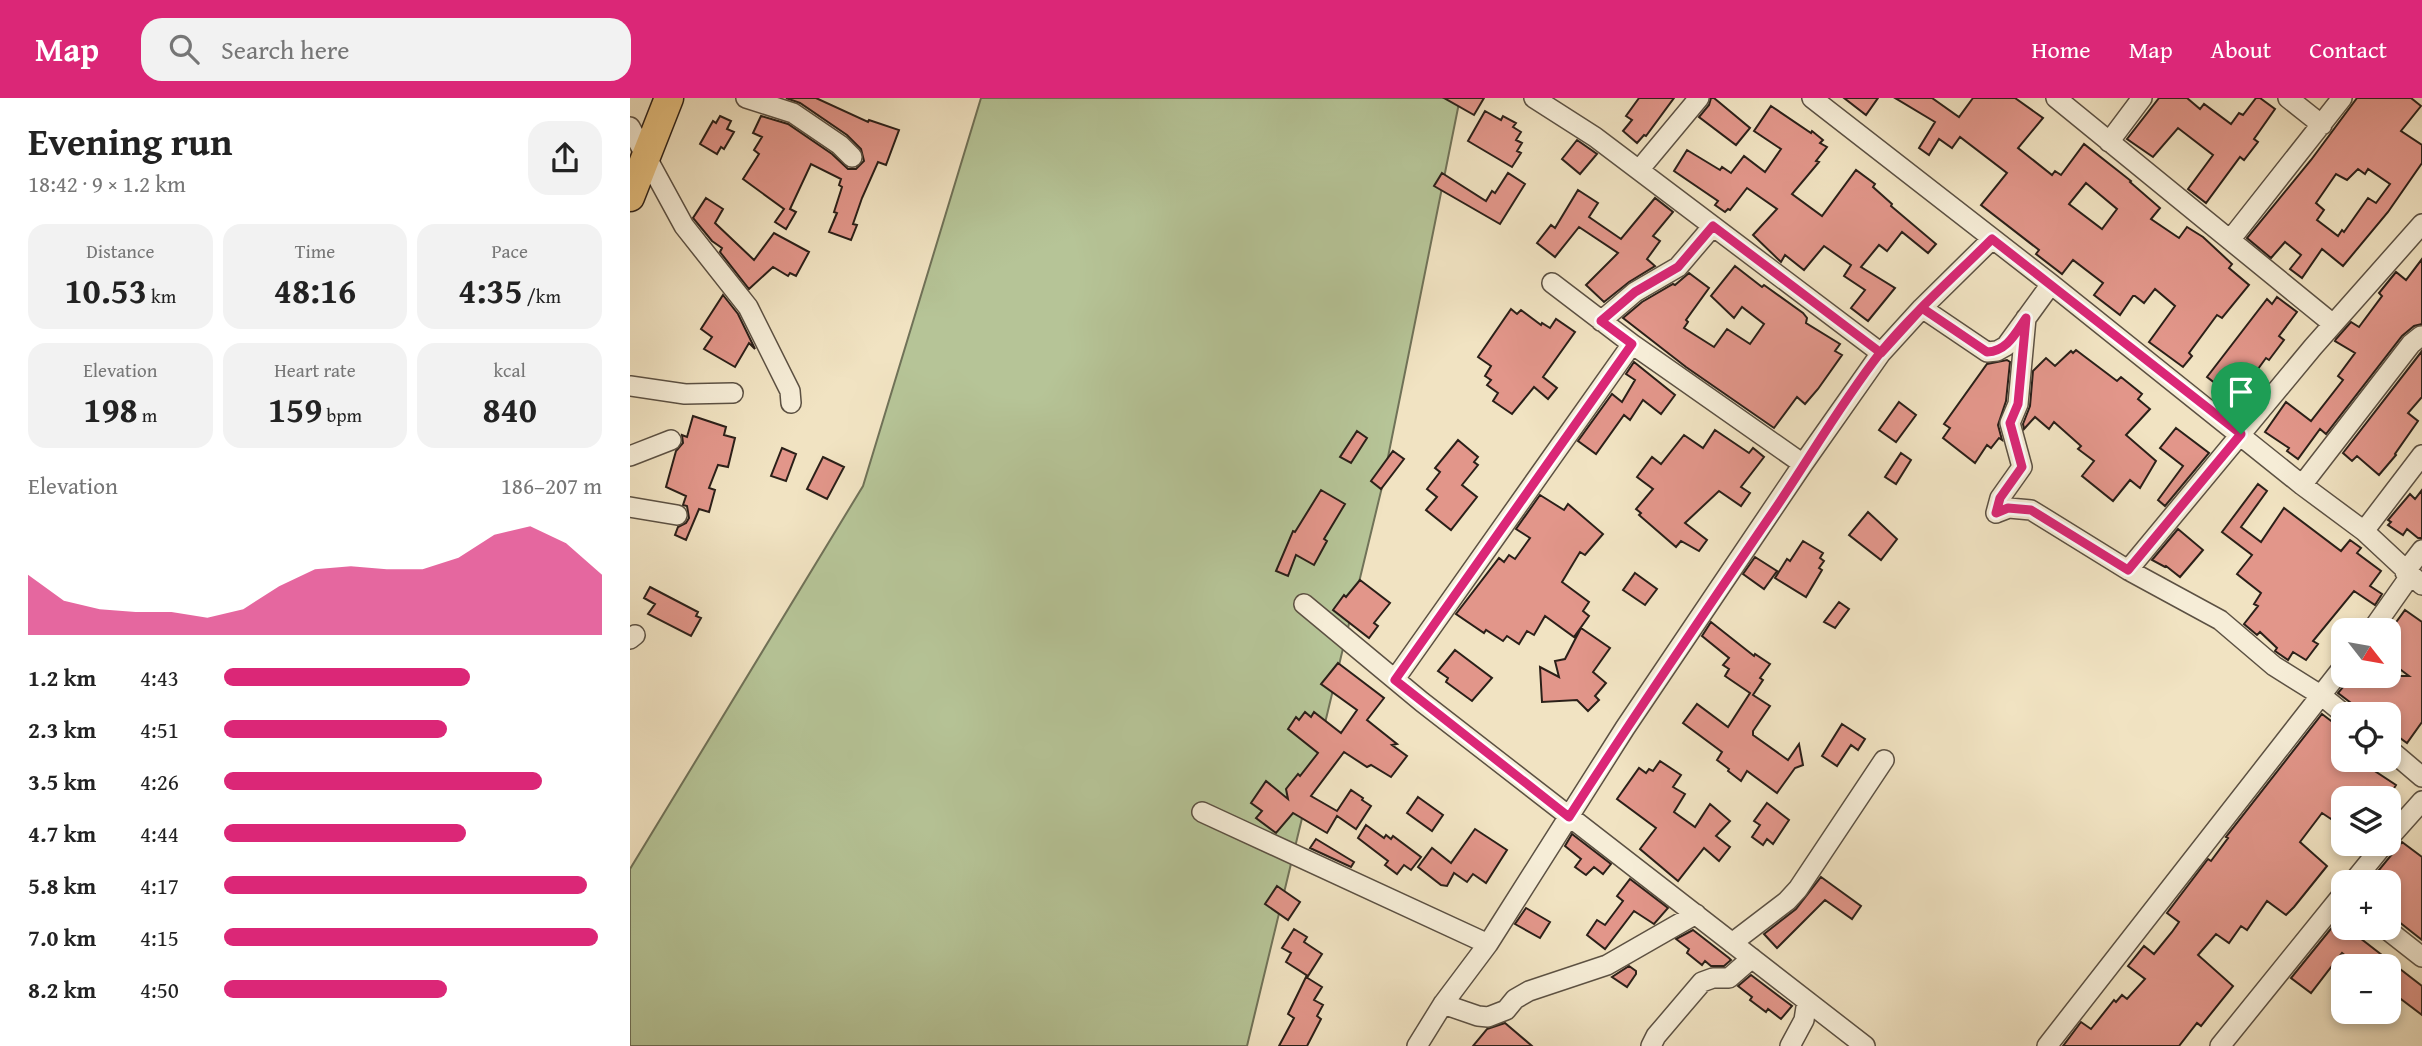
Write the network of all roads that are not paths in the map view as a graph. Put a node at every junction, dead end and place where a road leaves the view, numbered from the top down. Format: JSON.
{"nodes":[{"id":1,"x":669,"y":98,"type":"edge"},
{"id":2,"x":746,"y":98,"type":"edge"},
{"id":3,"x":1699,"y":98,"type":"edge"},
{"id":4,"x":1812,"y":98,"type":"edge"},
{"id":5,"x":2056,"y":98,"type":"edge"},
{"id":6,"x":2142,"y":98,"type":"edge"},
{"id":7,"x":2288,"y":98,"type":"edge"},
{"id":8,"x":2342,"y":98,"type":"edge"},
{"id":9,"x":1542,"y":101,"type":"edge"},
{"id":10,"x":2322,"y":125,"type":"junction"},
{"id":11,"x":630,"y":127,"type":"edge"},
{"id":12,"x":2109,"y":142,"type":"junction"},
{"id":13,"x":646,"y":156,"type":"junction"},
{"id":14,"x":852,"y":157,"type":"dead end"},
{"id":15,"x":1639,"y":170,"type":"junction"},
{"id":16,"x":630,"y":197,"type":"edge"},
{"id":17,"x":2422,"y":224,"type":"edge"},
{"id":18,"x":1713,"y":226,"type":"junction"},
{"id":19,"x":1992,"y":239,"type":"junction"},
{"id":20,"x":2230,"y":240,"type":"junction"},
{"id":21,"x":1552,"y":283,"type":"dead end"},
{"id":22,"x":2051,"y":284,"type":"junction"},
{"id":23,"x":1922,"y":308,"type":"junction"},
{"id":24,"x":2026,"y":318,"type":"junction"},
{"id":25,"x":1601,"y":321,"type":"junction"},
{"id":26,"x":2333,"y":324,"type":"junction"},
{"id":27,"x":2421,"y":336,"type":"edge"},
{"id":28,"x":1632,"y":344,"type":"junction"},
{"id":29,"x":1881,"y":353,"type":"junction"},
{"id":30,"x":630,"y":386,"type":"edge"},
{"id":31,"x":733,"y":393,"type":"dead end"},
{"id":32,"x":791,"y":402,"type":"dead end"},
{"id":33,"x":2241,"y":434,"type":"junction"},
{"id":34,"x":671,"y":440,"type":"dead end"},
{"id":35,"x":630,"y":456,"type":"edge"},
{"id":36,"x":2422,"y":456,"type":"edge"},
{"id":37,"x":1802,"y":464,"type":"junction"},
{"id":38,"x":2302,"y":485,"type":"junction"},
{"id":39,"x":630,"y":507,"type":"edge"},
{"id":40,"x":677,"y":515,"type":"dead end"},
{"id":41,"x":2364,"y":531,"type":"junction"},
{"id":42,"x":2422,"y":550,"type":"edge"},
{"id":43,"x":2128,"y":570,"type":"junction"},
{"id":44,"x":2412,"y":578,"type":"edge"},
{"id":45,"x":1304,"y":604,"type":"dead end"},
{"id":46,"x":2381,"y":618,"type":"edge"},
{"id":47,"x":1395,"y":680,"type":"junction"},
{"id":48,"x":2331,"y":684,"type":"edge"},
{"id":49,"x":2322,"y":696,"type":"junction"},
{"id":50,"x":2331,"y":703,"type":"edge"},
{"id":51,"x":2401,"y":759,"type":"edge"},
{"id":52,"x":1884,"y":760,"type":"dead end"},
{"id":53,"x":2422,"y":777,"type":"edge"},
{"id":54,"x":2422,"y":801,"type":"edge"},
{"id":55,"x":1202,"y":812,"type":"dead end"},
{"id":56,"x":1569,"y":817,"type":"junction"},
{"id":57,"x":2401,"y":825,"type":"edge"},
{"id":58,"x":2374,"y":856,"type":"edge"},
{"id":59,"x":2363,"y":870,"type":"edge"},
{"id":60,"x":2331,"y":909,"type":"edge"},
{"id":61,"x":1696,"y":914,"type":"junction"},
{"id":62,"x":2400,"y":940,"type":"edge"},
{"id":63,"x":1732,"y":943,"type":"junction"},
{"id":64,"x":1488,"y":944,"type":"junction"},
{"id":65,"x":2422,"y":957,"type":"edge"},
{"id":66,"x":1752,"y":958,"type":"junction"},
{"id":67,"x":1807,"y":1001,"type":"junction"},
{"id":68,"x":1443,"y":1004,"type":"junction"},
{"id":69,"x":1417,"y":1046,"type":"edge"},
{"id":70,"x":1651,"y":1046,"type":"edge"},
{"id":71,"x":1790,"y":1046,"type":"edge"},
{"id":72,"x":1865,"y":1046,"type":"edge"},
{"id":73,"x":2047,"y":1046,"type":"edge"},
{"id":74,"x":2220,"y":1046,"type":"edge"}],
"edges":[{"from":1,"to":13,"type":"highway"},
{"from":2,"to":14,"type":"street"},
{"from":3,"to":15,"type":"street"},
{"from":4,"to":19,"type":"street"},
{"from":5,"to":12,"type":"street"},
{"from":6,"to":12,"type":"street"},
{"from":7,"to":10,"type":"street"},
{"from":8,"to":10,"type":"street"},
{"from":9,"to":15,"type":"street"},
{"from":10,"to":20,"type":"street"},
{"from":11,"to":13,"type":"street"},
{"from":12,"to":20,"type":"street"},
{"from":13,"to":16,"type":"highway"},
{"from":13,"to":32,"type":"street"},
{"from":15,"to":18,"type":"street"},
{"from":17,"to":26,"type":"street"},
{"from":18,"to":25,"type":"street"},
{"from":18,"to":29,"type":"street"},
{"from":19,"to":22,"type":"street"},
{"from":19,"to":23,"type":"street"},
{"from":20,"to":26,"type":"street"},
{"from":21,"to":25,"type":"street"},
{"from":22,"to":24,"type":"street"},
{"from":22,"to":33,"type":"street"},
{"from":23,"to":24,"type":"street"},
{"from":23,"to":29,"type":"street"},
{"from":24,"to":43,"type":"street"},
{"from":25,"to":28,"type":"street"},
{"from":26,"to":33,"type":"street"},
{"from":27,"to":38,"type":"street"},
{"from":28,"to":37,"type":"street"},
{"from":28,"to":47,"type":"street"},
{"from":29,"to":37,"type":"street"},
{"from":30,"to":31,"type":"street"},
{"from":33,"to":38,"type":"street"},
{"from":33,"to":43,"type":"street"},
{"from":34,"to":35,"type":"street"},
{"from":36,"to":41,"type":"street"},
{"from":37,"to":56,"type":"street"},
{"from":38,"to":41,"type":"street"},
{"from":39,"to":40,"type":"street"},
{"from":41,"to":44,"type":"street"},
{"from":42,"to":44,"type":"street"},
{"from":43,"to":49,"type":"street"},
{"from":44,"to":46,"type":"street"},
{"from":45,"to":47,"type":"street"},
{"from":47,"to":56,"type":"street"},
{"from":48,"to":49,"type":"street"},
{"from":49,"to":50,"type":"street"},
{"from":49,"to":73,"type":"street"},
{"from":51,"to":53,"type":"street"},
{"from":52,"to":63,"type":"street"},
{"from":54,"to":57,"type":"street"},
{"from":55,"to":64,"type":"street"},
{"from":56,"to":61,"type":"street"},
{"from":56,"to":64,"type":"street"},
{"from":58,"to":59,"type":"street"},
{"from":60,"to":74,"type":"street"},
{"from":61,"to":63,"type":"street"},
{"from":61,"to":68,"type":"street"},
{"from":62,"to":65,"type":"street"},
{"from":63,"to":66,"type":"street"},
{"from":64,"to":68,"type":"street"},
{"from":66,"to":67,"type":"street"},
{"from":66,"to":70,"type":"street"},
{"from":67,"to":71,"type":"street"},
{"from":67,"to":72,"type":"street"},
{"from":68,"to":69,"type":"street"}]}
